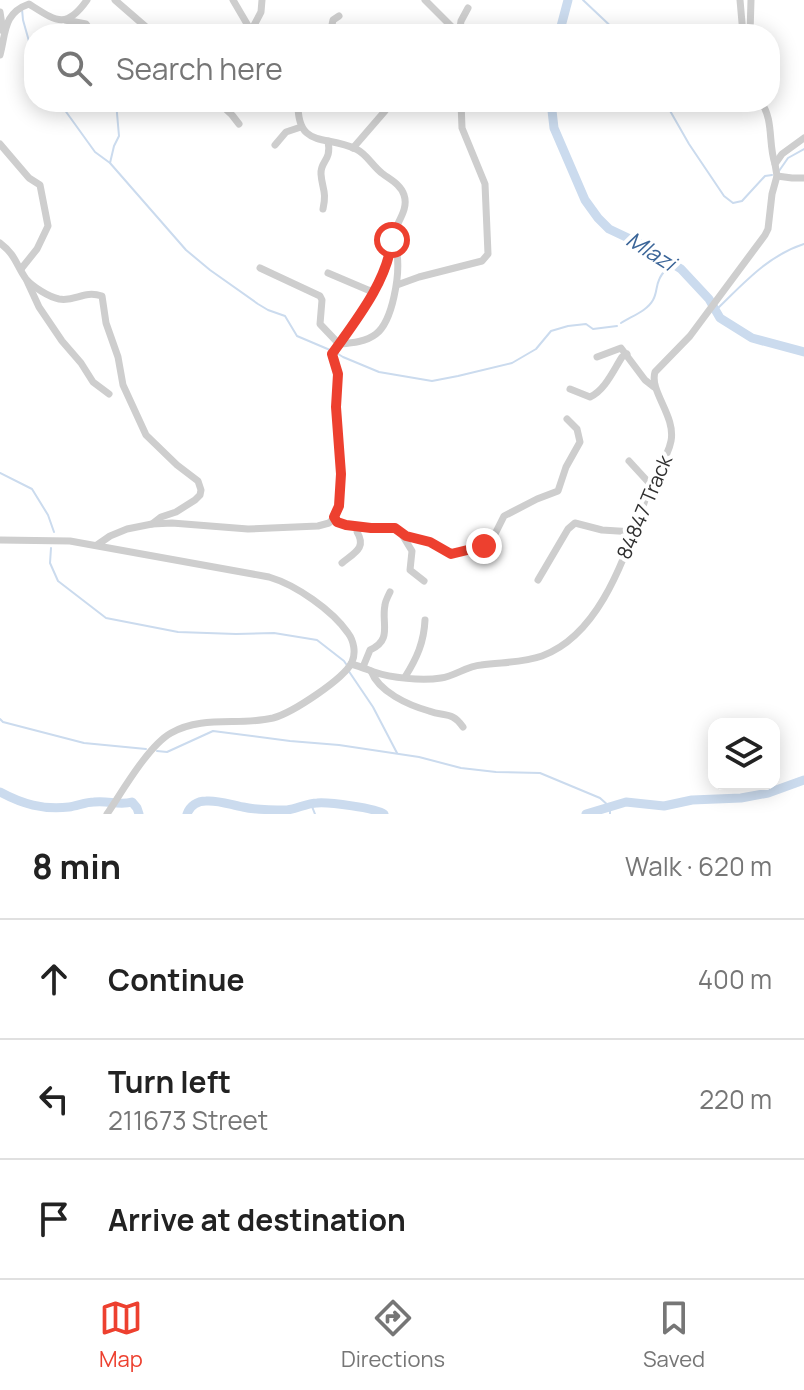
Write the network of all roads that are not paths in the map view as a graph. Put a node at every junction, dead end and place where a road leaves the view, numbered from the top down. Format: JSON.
{"nodes":[{"id":1,"x":87,"y":0,"type":"edge"},
{"id":2,"x":115,"y":0,"type":"edge"},
{"id":3,"x":233,"y":0,"type":"edge"},
{"id":4,"x":262,"y":0,"type":"edge"},
{"id":5,"x":425,"y":0,"type":"edge"},
{"id":6,"x":740,"y":0,"type":"edge"},
{"id":7,"x":751,"y":0,"type":"edge"},
{"id":8,"x":468,"y":8,"type":"dead end"},
{"id":9,"x":0,"y":12,"type":"edge"},
{"id":10,"x":339,"y":16,"type":"dead end"},
{"id":11,"x":65,"y":20,"type":"junction"},
{"id":12,"x":86,"y":24,"type":"edge"},
{"id":13,"x":143,"y":24,"type":"edge"},
{"id":14,"x":248,"y":24,"type":"edge"},
{"id":15,"x":257,"y":24,"type":"edge"},
{"id":16,"x":332,"y":24,"type":"edge"},
{"id":17,"x":449,"y":24,"type":"edge"},
{"id":18,"x":461,"y":24,"type":"edge"},
{"id":19,"x":742,"y":24,"type":"edge"},
{"id":20,"x":750,"y":24,"type":"edge"},
{"id":21,"x":4,"y":33,"type":"junction"},
{"id":22,"x":0,"y":55,"type":"edge"},
{"id":23,"x":229,"y":112,"type":"edge"},
{"id":24,"x":298,"y":112,"type":"edge"},
{"id":25,"x":384,"y":112,"type":"edge"},
{"id":26,"x":461,"y":112,"type":"edge"},
{"id":27,"x":766,"y":112,"type":"edge"},
{"id":28,"x":239,"y":124,"type":"dead end"},
{"id":29,"x":301,"y":127,"type":"junction"},
{"id":30,"x":804,"y":138,"type":"edge"},
{"id":31,"x":328,"y":141,"type":"junction"},
{"id":32,"x":0,"y":144,"type":"edge"},
{"id":33,"x":275,"y":145,"type":"dead end"},
{"id":34,"x":353,"y":148,"type":"junction"},
{"id":35,"x":775,"y":164,"type":"junction"},
{"id":36,"x":777,"y":176,"type":"junction"},
{"id":37,"x":804,"y":178,"type":"edge"},
{"id":38,"x":323,"y":209,"type":"dead end"},
{"id":39,"x":0,"y":243,"type":"edge"},
{"id":40,"x":390,"y":252,"type":"junction"},
{"id":41,"x":260,"y":268,"type":"dead end"},
{"id":42,"x":21,"y":269,"type":"junction"},
{"id":43,"x":328,"y":273,"type":"dead end"},
{"id":44,"x":26,"y":279,"type":"junction"},
{"id":45,"x":397,"y":285,"type":"junction"},
{"id":46,"x":374,"y":291,"type":"junction"},
{"id":47,"x":339,"y":344,"type":"junction"},
{"id":48,"x":627,"y":354,"type":"junction"},
{"id":49,"x":597,"y":357,"type":"dead end"},
{"id":50,"x":654,"y":387,"type":"junction"},
{"id":51,"x":570,"y":389,"type":"dead end"},
{"id":52,"x":109,"y":394,"type":"dead end"},
{"id":53,"x":567,"y":419,"type":"dead end"},
{"id":54,"x":629,"y":461,"type":"dead end"},
{"id":55,"x":651,"y":485,"type":"junction"},
{"id":56,"x":335,"y":517,"type":"junction"},
{"id":57,"x":150,"y":524,"type":"junction"},
{"id":58,"x":361,"y":527,"type":"junction"},
{"id":59,"x":400,"y":532,"type":"junction"},
{"id":60,"x":634,"y":532,"type":"junction"},
{"id":61,"x":0,"y":540,"type":"edge"},
{"id":62,"x":97,"y":545,"type":"junction"},
{"id":63,"x":342,"y":563,"type":"dead end"},
{"id":64,"x":538,"y":580,"type":"dead end"},
{"id":65,"x":424,"y":581,"type":"dead end"},
{"id":66,"x":390,"y":592,"type":"dead end"},
{"id":67,"x":425,"y":620,"type":"dead end"},
{"id":68,"x":351,"y":664,"type":"junction"},
{"id":69,"x":367,"y":669,"type":"junction"},
{"id":70,"x":405,"y":677,"type":"junction"},
{"id":71,"x":463,"y":727,"type":"dead end"},
{"id":72,"x":107,"y":814,"type":"edge"}],
"edges":[{"from":1,"to":11,"type":"street"},
{"from":2,"to":13,"type":"street"},
{"from":3,"to":14,"type":"street"},
{"from":4,"to":15,"type":"street"},
{"from":5,"to":17,"type":"street"},
{"from":6,"to":19,"type":"street"},
{"from":7,"to":20,"type":"street"},
{"from":8,"to":18,"type":"street"},
{"from":9,"to":21,"type":"street"},
{"from":10,"to":16,"type":"street"},
{"from":11,"to":12,"type":"street"},
{"from":11,"to":21,"type":"street"},
{"from":21,"to":22,"type":"street"},
{"from":23,"to":28,"type":"street"},
{"from":24,"to":29,"type":"street"},
{"from":25,"to":34,"type":"street"},
{"from":26,"to":45,"type":"street"},
{"from":27,"to":35,"type":"street"},
{"from":29,"to":31,"type":"street"},
{"from":29,"to":33,"type":"street"},
{"from":30,"to":35,"type":"street"},
{"from":31,"to":34,"type":"street"},
{"from":31,"to":38,"type":"street"},
{"from":32,"to":42,"type":"street"},
{"from":34,"to":40,"type":"street"},
{"from":35,"to":36,"type":"street"},
{"from":36,"to":37,"type":"street"},
{"from":36,"to":50,"type":"street"},
{"from":39,"to":42,"type":"street"},
{"from":40,"to":45,"type":"street"},
{"from":40,"to":46,"type":"street"},
{"from":41,"to":47,"type":"street"},
{"from":42,"to":44,"type":"street"},
{"from":43,"to":46,"type":"street"},
{"from":44,"to":52,"type":"street"},
{"from":44,"to":57,"type":"street"},
{"from":45,"to":47,"type":"street"},
{"from":46,"to":47,"type":"street"},
{"from":47,"to":56,"type":"street"},
{"from":48,"to":49,"type":"street"},
{"from":48,"to":50,"type":"street","name":"84847 Track"},
{"from":48,"to":51,"type":"street"},
{"from":50,"to":55,"type":"street","name":"84847 Track"},
{"from":53,"to":59,"type":"street"},
{"from":54,"to":55,"type":"street"},
{"from":55,"to":60,"type":"street","name":"84847 Track"},
{"from":56,"to":57,"type":"street"},
{"from":56,"to":58,"type":"street"},
{"from":57,"to":62,"type":"street"},
{"from":58,"to":59,"type":"street"},
{"from":58,"to":63,"type":"street"},
{"from":59,"to":65,"type":"street"},
{"from":60,"to":64,"type":"street"},
{"from":60,"to":70,"type":"street","name":"84847 Track"},
{"from":61,"to":62,"type":"street"},
{"from":62,"to":68,"type":"street"},
{"from":66,"to":69,"type":"street"},
{"from":67,"to":70,"type":"street"},
{"from":68,"to":69,"type":"street","name":"84847 Track"},
{"from":68,"to":72,"type":"street"},
{"from":69,"to":70,"type":"street","name":"84847 Track"},
{"from":69,"to":71,"type":"street"}]}
